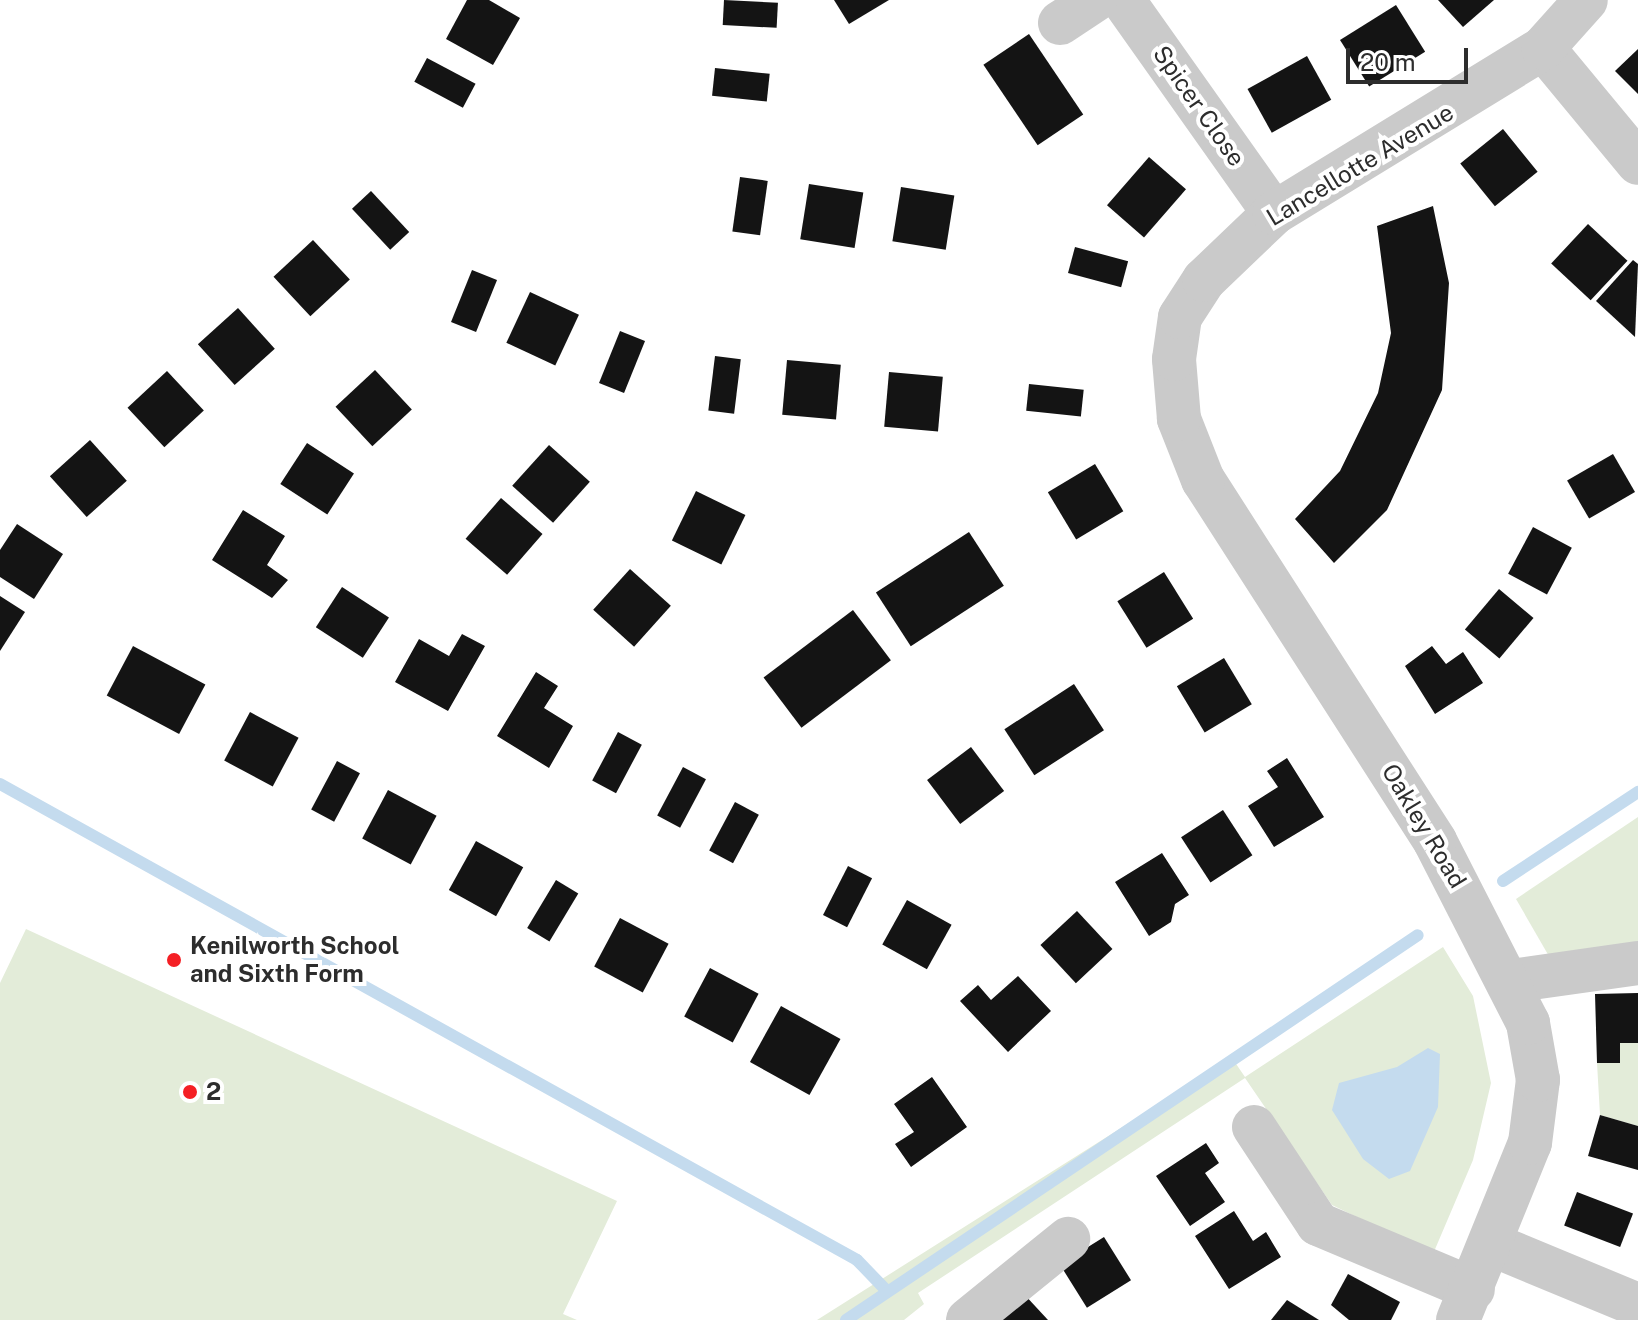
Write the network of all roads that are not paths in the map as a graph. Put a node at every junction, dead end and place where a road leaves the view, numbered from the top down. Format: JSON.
{"nodes":[{"id":1,"x":1123,"y":0,"type":"edge"},
{"id":2,"x":1586,"y":0,"type":"edge"},
{"id":3,"x":1543,"y":48,"type":"junction"},
{"id":4,"x":1638,"y":163,"type":"edge"},
{"id":5,"x":1274,"y":213,"type":"junction"},
{"id":6,"x":1174,"y":359,"type":"joint"},
{"id":7,"x":1638,"y":963,"type":"edge"},
{"id":8,"x":1511,"y":981,"type":"junction"},
{"id":9,"x":1254,"y":1127,"type":"dead end"},
{"id":10,"x":1068,"y":1239,"type":"dead end"},
{"id":11,"x":1493,"y":1245,"type":"junction"},
{"id":12,"x":1466,"y":1305,"type":"edge"},
{"id":13,"x":1638,"y":1305,"type":"edge"},
{"id":14,"x":968,"y":1320,"type":"edge"}],
"edges":[{"from":1,"to":5,"type":"street","name":"Spicer Close"},
{"from":2,"to":3,"type":"street","name":"Lancellotte Avenue"},
{"from":3,"to":4,"type":"street"},
{"from":3,"to":5,"type":"street","name":"Lancellotte Avenue"},
{"from":5,"to":6,"type":"street","name":"Lancellotte Avenue"},
{"from":6,"to":8,"type":"street","name":"Oakley Road"},
{"from":7,"to":8,"type":"street"},
{"from":8,"to":11,"type":"street","name":"Oakley Road"},
{"from":9,"to":12,"type":"street"},
{"from":10,"to":14,"type":"street"},
{"from":11,"to":12,"type":"street","name":"Oakley Road"},
{"from":11,"to":13,"type":"street"}]}
